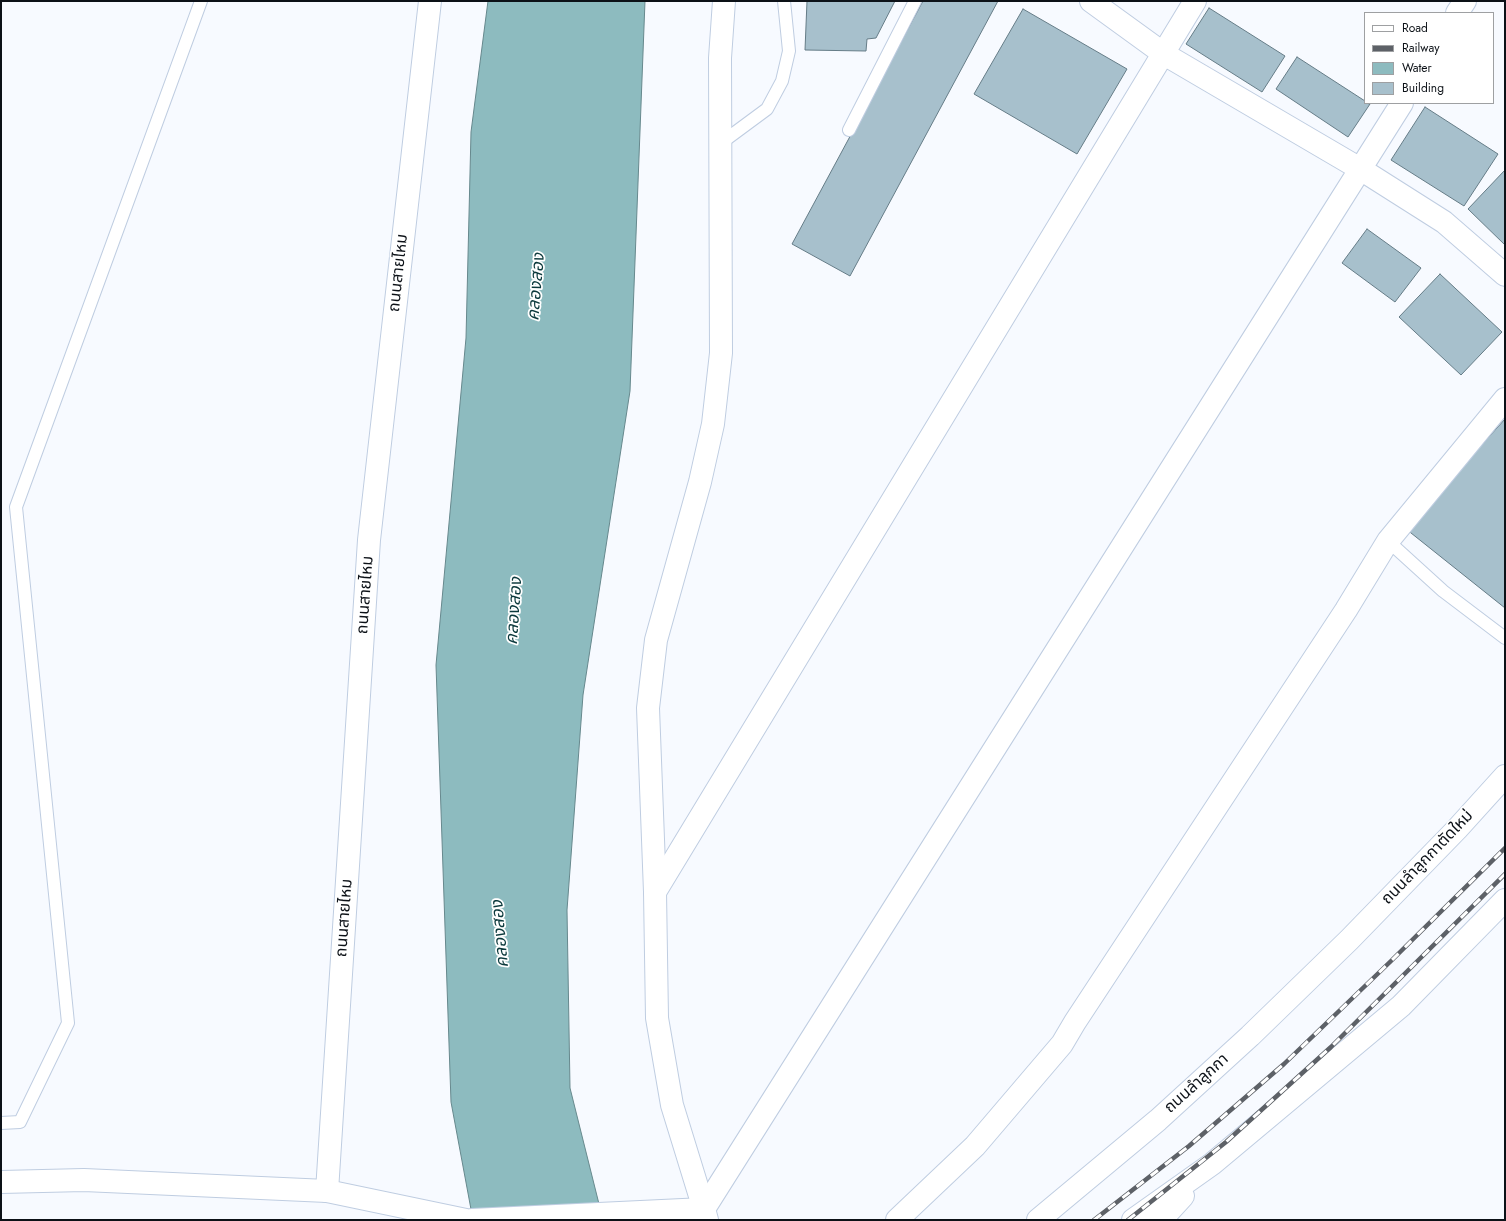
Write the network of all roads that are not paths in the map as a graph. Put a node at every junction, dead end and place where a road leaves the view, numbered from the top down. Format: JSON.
{"nodes":[{"id":1,"x":201,"y":1,"type":"edge"},
{"id":2,"x":430,"y":1,"type":"edge"},
{"id":3,"x":724,"y":1,"type":"edge"},
{"id":4,"x":784,"y":1,"type":"edge"},
{"id":5,"x":914,"y":1,"type":"edge"},
{"id":6,"x":1091,"y":1,"type":"edge"},
{"id":7,"x":1195,"y":1,"type":"edge"},
{"id":8,"x":1464,"y":1,"type":"edge"},
{"id":9,"x":1458,"y":12,"type":"edge"},
{"id":10,"x":1164,"y":54,"type":"junction"},
{"id":11,"x":1401,"y":104,"type":"edge"},
{"id":12,"x":849,"y":130,"type":"dead end"},
{"id":13,"x":721,"y":143,"type":"junction"},
{"id":14,"x":1362,"y":170,"type":"junction"},
{"id":15,"x":1505,"y":275,"type":"edge"},
{"id":16,"x":1505,"y":399,"type":"edge"},
{"id":17,"x":1388,"y":541,"type":"junction"},
{"id":18,"x":1505,"y":638,"type":"edge"},
{"id":19,"x":1505,"y":776,"type":"edge"},
{"id":20,"x":655,"y":892,"type":"junction"},
{"id":21,"x":1505,"y":900,"type":"edge"},
{"id":22,"x":1349,"y":940,"type":"joint"},
{"id":23,"x":1,"y":1123,"type":"edge"},
{"id":24,"x":1212,"y":1164,"type":"junction"},
{"id":25,"x":1,"y":1182,"type":"edge"},
{"id":26,"x":327,"y":1192,"type":"junction"},
{"id":27,"x":706,"y":1214,"type":"edge"},
{"id":28,"x":466,"y":1220,"type":"edge"},
{"id":29,"x":472,"y":1220,"type":"edge"},
{"id":30,"x":897,"y":1220,"type":"edge"},
{"id":31,"x":1038,"y":1220,"type":"edge"},
{"id":32,"x":1133,"y":1220,"type":"edge"},
{"id":33,"x":1161,"y":1220,"type":"edge"}],
"edges":[{"from":1,"to":23,"type":"lane"},
{"from":2,"to":26,"type":"street","name":"ถนนสายไหม"},
{"from":3,"to":13,"type":"street"},
{"from":4,"to":13,"type":"lane"},
{"from":5,"to":12,"type":"lane"},
{"from":6,"to":10,"type":"street"},
{"from":7,"to":10,"type":"street"},
{"from":8,"to":9,"type":"street"},
{"from":10,"to":14,"type":"street"},
{"from":10,"to":20,"type":"street"},
{"from":11,"to":14,"type":"street"},
{"from":13,"to":20,"type":"street"},
{"from":14,"to":15,"type":"street"},
{"from":14,"to":27,"type":"street"},
{"from":16,"to":17,"type":"street"},
{"from":17,"to":18,"type":"lane"},
{"from":17,"to":30,"type":"street"},
{"from":19,"to":22,"type":"street","name":"ถนนลำลูกกาตัดใหม่"},
{"from":20,"to":27,"type":"street"},
{"from":21,"to":24,"type":"street"},
{"from":22,"to":31,"type":"street","name":"ถนนลำลูกกา"},
{"from":24,"to":32,"type":"street"},
{"from":24,"to":33,"type":"street"},
{"from":25,"to":26,"type":"street"},
{"from":26,"to":28,"type":"street"},
{"from":27,"to":29,"type":"street"}]}
